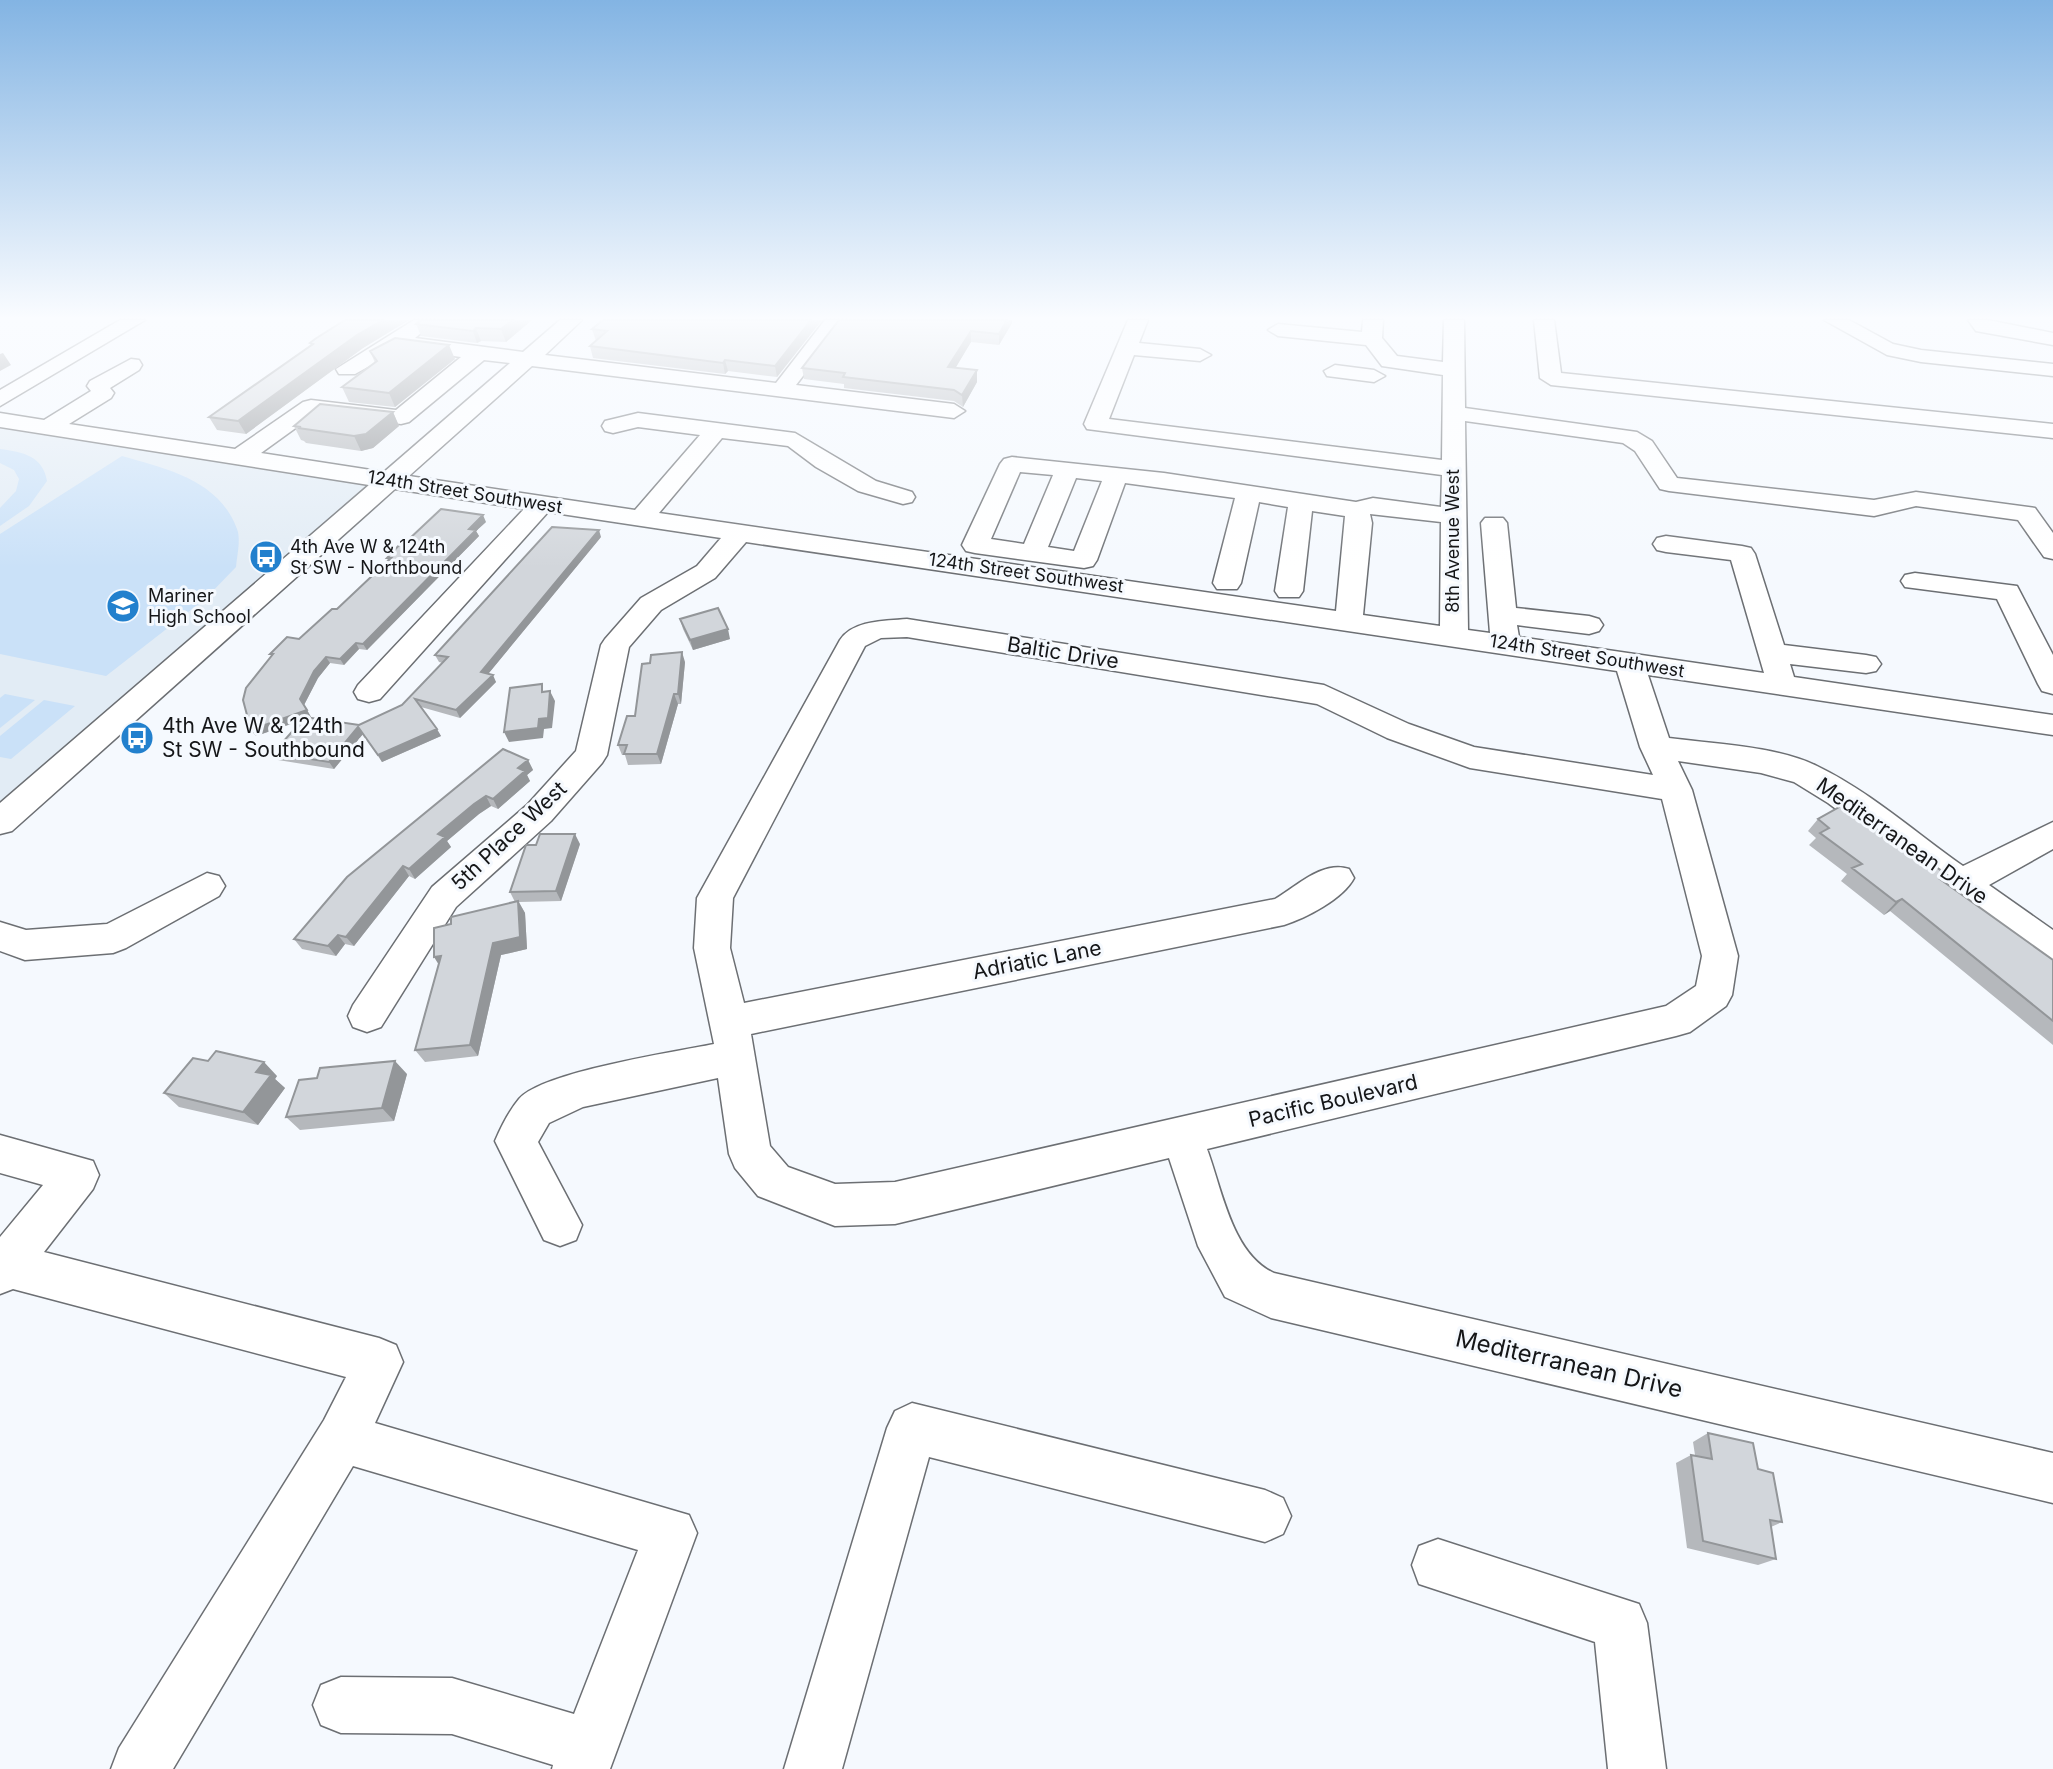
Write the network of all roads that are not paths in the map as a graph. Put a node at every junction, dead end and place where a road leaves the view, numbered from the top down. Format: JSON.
{"nodes":[{"id":1,"x":88,"y":403,"type":"edge"},
{"id":2,"x":419,"y":403,"type":"edge"},
{"id":3,"x":477,"y":403,"type":"edge"},
{"id":4,"x":888,"y":403,"type":"edge"},
{"id":5,"x":1104,"y":403,"type":"edge"},
{"id":6,"x":1453,"y":403,"type":"edge"},
{"id":7,"x":1784,"y":403,"type":"edge"},
{"id":8,"x":954,"y":411,"type":"dead end"},
{"id":9,"x":1453,"y":413,"type":"junction"},
{"id":10,"x":0,"y":420,"type":"edge"},
{"id":11,"x":613,"y":426,"type":"dead end"},
{"id":12,"x":48,"y":427,"type":"junction"},
{"id":13,"x":716,"y":430,"type":"junction"},
{"id":14,"x":2053,"y":431,"type":"edge"},
{"id":15,"x":240,"y":457,"type":"junction"},
{"id":16,"x":1453,"y":469,"type":"junction"},
{"id":17,"x":1067,"y":470,"type":"junction"},
{"id":18,"x":1116,"y":476,"type":"junction"},
{"id":19,"x":388,"y":480,"type":"junction"},
{"id":20,"x":1248,"y":495,"type":"junction"},
{"id":21,"x":902,"y":497,"type":"dead end"},
{"id":22,"x":1301,"y":502,"type":"junction"},
{"id":23,"x":542,"y":504,"type":"junction"},
{"id":24,"x":1356,"y":510,"type":"junction"},
{"id":25,"x":1453,"y":516,"type":"junction"},
{"id":26,"x":643,"y":517,"type":"junction"},
{"id":27,"x":1494,"y":523,"type":"dead end"},
{"id":28,"x":741,"y":531,"type":"junction"},
{"id":29,"x":1666,"y":544,"type":"dead end"},
{"id":30,"x":2053,"y":551,"type":"edge"},
{"id":31,"x":1033,"y":553,"type":"junction"},
{"id":32,"x":970,"y":554,"type":"junction"},
{"id":33,"x":1080,"y":570,"type":"junction"},
{"id":34,"x":1915,"y":581,"type":"dead end"},
{"id":35,"x":1289,"y":591,"type":"junction"},
{"id":36,"x":1224,"y":592,"type":"junction"},
{"id":37,"x":1350,"y":610,"type":"junction"},
{"id":38,"x":1502,"y":615,"type":"junction"},
{"id":39,"x":1589,"y":625,"type":"dead end"},
{"id":40,"x":1454,"y":636,"type":"junction"},
{"id":41,"x":1505,"y":643,"type":"junction"},
{"id":42,"x":1772,"y":653,"type":"junction"},
{"id":43,"x":1629,"y":662,"type":"junction"},
{"id":44,"x":1866,"y":664,"type":"dead end"},
{"id":45,"x":2053,"y":684,"type":"edge"},
{"id":46,"x":1782,"y":685,"type":"junction"},
{"id":47,"x":369,"y":692,"type":"dead end"},
{"id":48,"x":2053,"y":725,"type":"edge"},
{"id":49,"x":1656,"y":747,"type":"junction"},
{"id":50,"x":1676,"y":790,"type":"junction"},
{"id":51,"x":0,"y":822,"type":"edge"},
{"id":52,"x":2053,"y":834,"type":"edge"},
{"id":53,"x":1337,"y":878,"type":"dead end"},
{"id":54,"x":1962,"y":883,"type":"junction"},
{"id":55,"x":207,"y":886,"type":"dead end"},
{"id":56,"x":0,"y":936,"type":"edge"},
{"id":57,"x":2053,"y":950,"type":"edge"},
{"id":58,"x":367,"y":1016,"type":"dead end"},
{"id":59,"x":733,"y":1040,"type":"junction"},
{"id":60,"x":1182,"y":1136,"type":"junction"},
{"id":61,"x":0,"y":1154,"type":"edge"},
{"id":62,"x":560,"y":1225,"type":"dead end"},
{"id":63,"x":3,"y":1268,"type":"edge"},
{"id":64,"x":342,"y":1438,"type":"junction"},
{"id":65,"x":2053,"y":1478,"type":"edge"},
{"id":66,"x":1265,"y":1516,"type":"dead end"},
{"id":67,"x":1438,"y":1564,"type":"dead end"},
{"id":68,"x":341,"y":1705,"type":"dead end"},
{"id":69,"x":585,"y":1758,"type":"edge"},
{"id":70,"x":140,"y":1769,"type":"edge"},
{"id":71,"x":813,"y":1769,"type":"edge"},
{"id":72,"x":1637,"y":1769,"type":"edge"}],
"edges":[{"from":1,"to":12,"type":"street"},
{"from":2,"to":15,"type":"street"},
{"from":3,"to":19,"type":"street"},
{"from":4,"to":8,"type":"street"},
{"from":5,"to":16,"type":"street"},
{"from":6,"to":9,"type":"street","name":"8th Avenue West"},
{"from":7,"to":14,"type":"street"},
{"from":9,"to":16,"type":"street","name":"8th Avenue West"},
{"from":9,"to":30,"type":"street"},
{"from":10,"to":12,"type":"street","name":"124th Street Southwest"},
{"from":11,"to":13,"type":"street"},
{"from":12,"to":15,"type":"street","name":"124th Street Southwest"},
{"from":13,"to":21,"type":"street"},
{"from":13,"to":26,"type":"street"},
{"from":15,"to":19,"type":"street","name":"124th Street Southwest"},
{"from":16,"to":25,"type":"street","name":"8th Avenue West"},
{"from":17,"to":18,"type":"street"},
{"from":17,"to":31,"type":"street"},
{"from":17,"to":32,"type":"street"},
{"from":18,"to":20,"type":"street"},
{"from":18,"to":33,"type":"street"},
{"from":19,"to":23,"type":"street","name":"124th Street Southwest"},
{"from":19,"to":51,"type":"street"},
{"from":20,"to":22,"type":"street"},
{"from":20,"to":36,"type":"street"},
{"from":22,"to":24,"type":"street"},
{"from":22,"to":35,"type":"street"},
{"from":23,"to":26,"type":"street","name":"124th Street Southwest"},
{"from":23,"to":47,"type":"street"},
{"from":24,"to":25,"type":"street"},
{"from":24,"to":37,"type":"street"},
{"from":25,"to":40,"type":"street","name":"8th Avenue West"},
{"from":26,"to":28,"type":"street","name":"124th Street Southwest"},
{"from":27,"to":38,"type":"street"},
{"from":28,"to":32,"type":"street","name":"124th Street Southwest"},
{"from":28,"to":58,"type":"street","name":"5th Place West"},
{"from":29,"to":42,"type":"street"},
{"from":31,"to":32,"type":"street"},
{"from":31,"to":33,"type":"street"},
{"from":32,"to":33,"type":"street","name":"124th Street Southwest"},
{"from":33,"to":36,"type":"street","name":"124th Street Southwest"},
{"from":34,"to":45,"type":"street"},
{"from":35,"to":36,"type":"street"},
{"from":35,"to":37,"type":"street"},
{"from":36,"to":37,"type":"street","name":"124th Street Southwest"},
{"from":37,"to":40,"type":"street","name":"124th Street Southwest"},
{"from":38,"to":39,"type":"street"},
{"from":38,"to":41,"type":"street"},
{"from":40,"to":41,"type":"street","name":"124th Street Southwest"},
{"from":41,"to":43,"type":"street","name":"124th Street Southwest"},
{"from":42,"to":44,"type":"street"},
{"from":42,"to":46,"type":"street"},
{"from":43,"to":46,"type":"street","name":"124th Street Southwest"},
{"from":43,"to":49,"type":"street","name":"Pacific Boulevard"},
{"from":46,"to":48,"type":"street","name":"124th Street Southwest"},
{"from":49,"to":50,"type":"street","name":"Pacific Boulevard"},
{"from":49,"to":54,"type":"street","name":"Mediterranean Drive"},
{"from":50,"to":59,"type":"street","name":"Baltic Drive"},
{"from":50,"to":60,"type":"street","name":"Pacific Boulevard"},
{"from":52,"to":54,"type":"street"},
{"from":53,"to":59,"type":"street","name":"Adriatic Lane"},
{"from":54,"to":57,"type":"street","name":"Mediterranean Drive"},
{"from":55,"to":56,"type":"street"},
{"from":59,"to":60,"type":"street","name":"Pacific Boulevard"},
{"from":59,"to":62,"type":"street","name":"Adriatic Lane"},
{"from":60,"to":65,"type":"street","name":"Mediterranean Drive"},
{"from":61,"to":63,"type":"street"},
{"from":63,"to":64,"type":"street"},
{"from":64,"to":69,"type":"street"},
{"from":64,"to":70,"type":"street"},
{"from":66,"to":71,"type":"street"},
{"from":67,"to":72,"type":"street"},
{"from":68,"to":69,"type":"street"}]}
